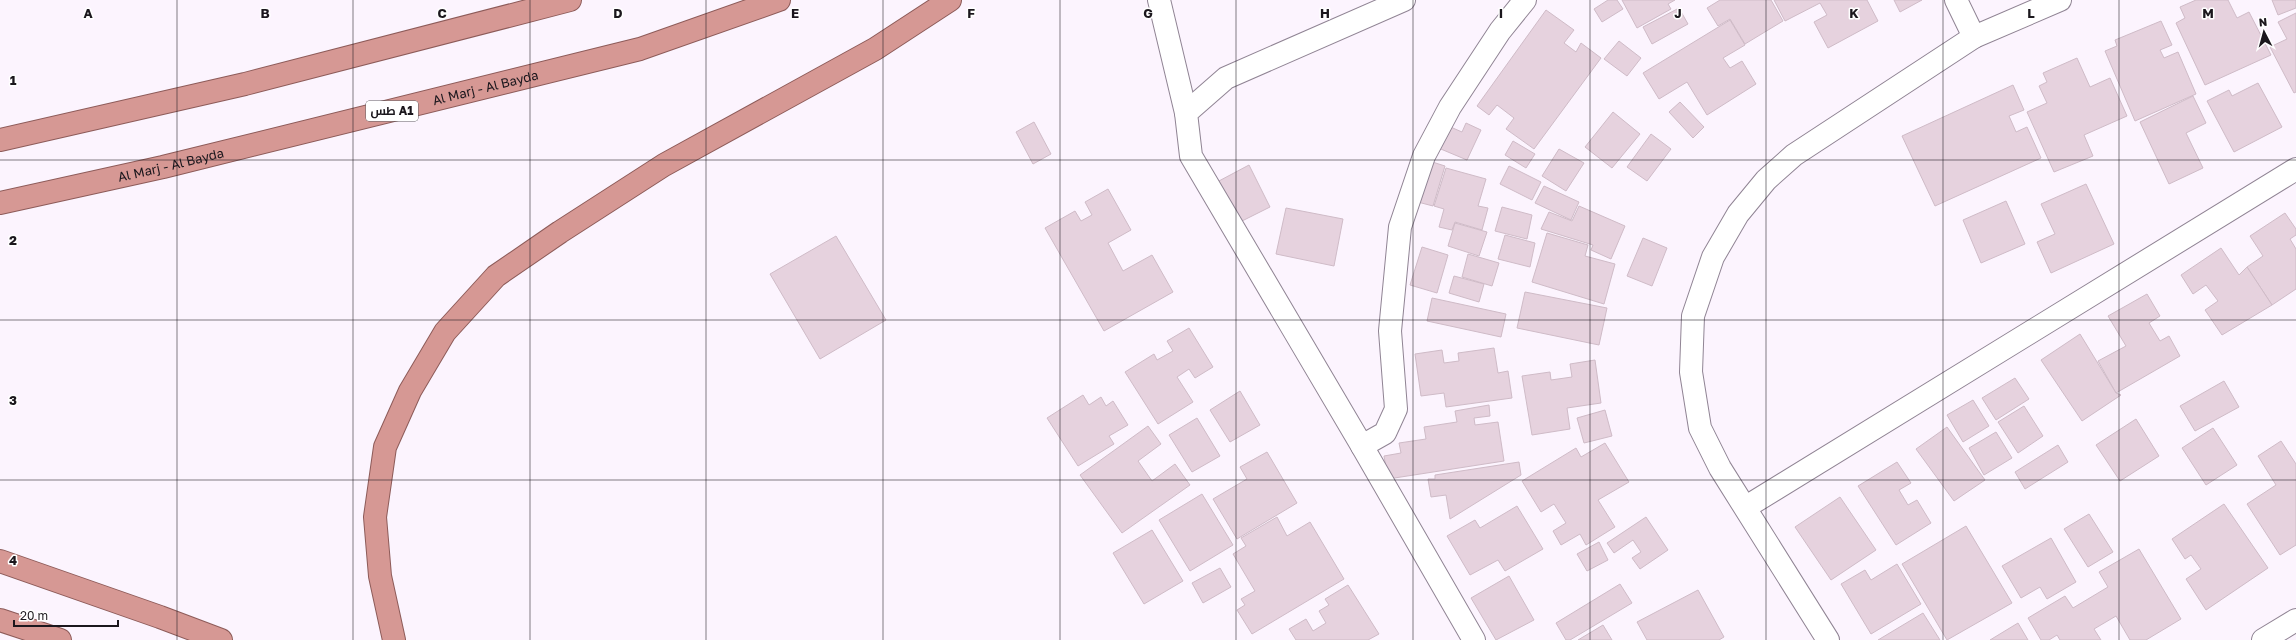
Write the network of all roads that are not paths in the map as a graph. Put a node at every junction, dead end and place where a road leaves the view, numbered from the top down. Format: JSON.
{"nodes":[{"id":1,"x":570,"y":0,"type":"edge"},
{"id":2,"x":779,"y":0,"type":"edge"},
{"id":3,"x":950,"y":0,"type":"edge"},
{"id":4,"x":1159,"y":0,"type":"edge"},
{"id":5,"x":1404,"y":0,"type":"edge"},
{"id":6,"x":1525,"y":0,"type":"edge"},
{"id":7,"x":1956,"y":0,"type":"edge"},
{"id":8,"x":2060,"y":0,"type":"edge"},
{"id":9,"x":1974,"y":37,"type":"junction"},
{"id":10,"x":1186,"y":113,"type":"junction"},
{"id":11,"x":0,"y":140,"type":"edge"},
{"id":12,"x":2296,"y":169,"type":"edge"},
{"id":13,"x":0,"y":203,"type":"edge"},
{"id":14,"x":1362,"y":446,"type":"junction"},
{"id":15,"x":1746,"y":507,"type":"junction"},
{"id":16,"x":0,"y":561,"type":"edge"},
{"id":17,"x":0,"y":620,"type":"edge"},
{"id":18,"x":2296,"y":620,"type":"edge"},
{"id":19,"x":0,"y":629,"type":"edge"},
{"id":20,"x":18,"y":640,"type":"edge"},
{"id":21,"x":60,"y":640,"type":"edge"},
{"id":22,"x":220,"y":640,"type":"edge"},
{"id":23,"x":394,"y":640,"type":"edge"},
{"id":24,"x":1474,"y":640,"type":"edge"},
{"id":25,"x":1828,"y":640,"type":"edge"},
{"id":26,"x":2263,"y":640,"type":"edge"}],
"edges":[{"from":1,"to":11,"type":"highway"},
{"from":2,"to":13,"type":"highway","name":"Al Marj - Al Bayda","number":"طس A1"},
{"from":3,"to":23,"type":"highway"},
{"from":4,"to":10,"type":"street"},
{"from":5,"to":10,"type":"street"},
{"from":6,"to":14,"type":"street"},
{"from":7,"to":9,"type":"street"},
{"from":8,"to":9,"type":"street"},
{"from":9,"to":15,"type":"street"},
{"from":10,"to":14,"type":"street"},
{"from":12,"to":15,"type":"street"},
{"from":14,"to":24,"type":"street"},
{"from":15,"to":25,"type":"street"},
{"from":16,"to":22,"type":"highway"},
{"from":17,"to":21,"type":"highway"},
{"from":18,"to":26,"type":"street"},
{"from":19,"to":20,"type":"highway"}]}
